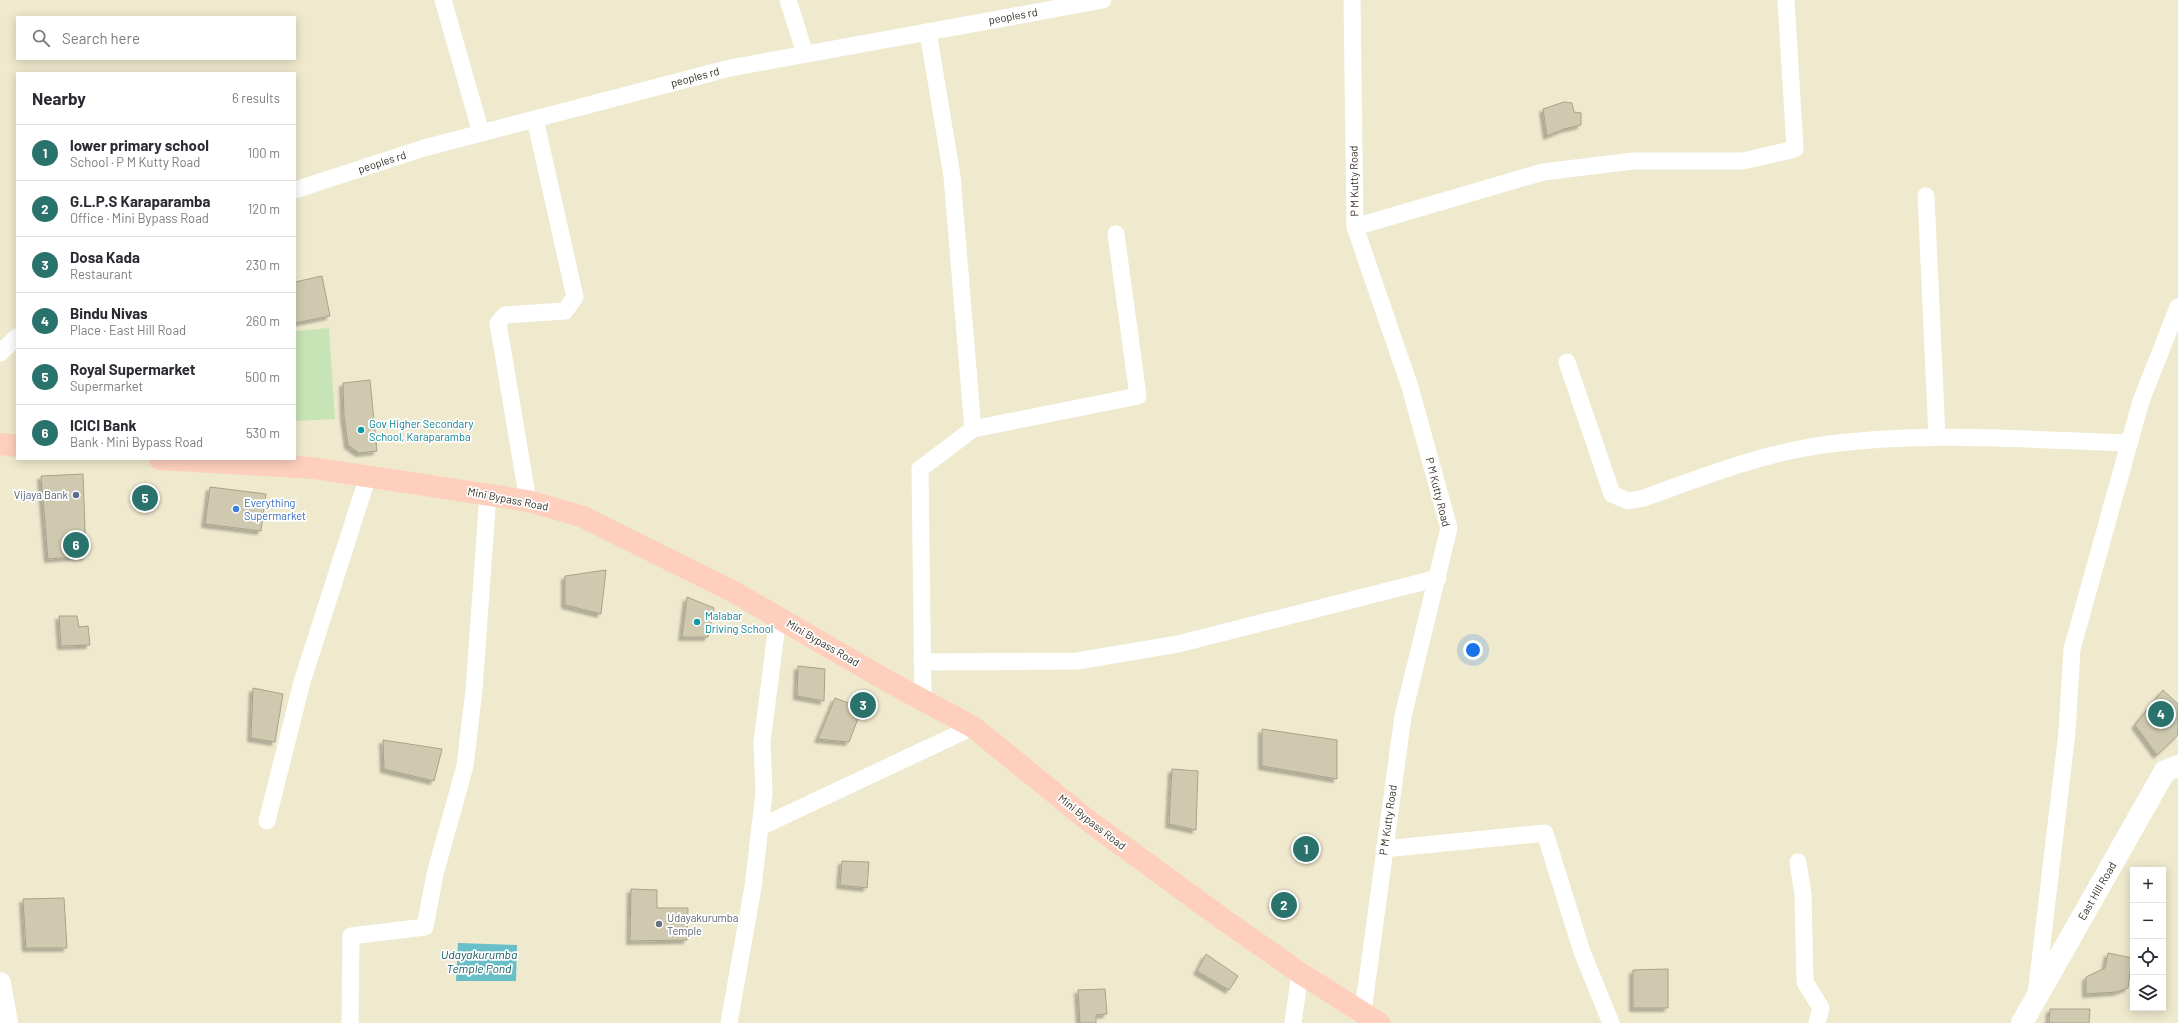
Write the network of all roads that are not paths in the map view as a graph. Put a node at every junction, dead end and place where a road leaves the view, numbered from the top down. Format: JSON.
{"nodes":[{"id":1,"x":443,"y":0,"type":"edge"},
{"id":2,"x":788,"y":0,"type":"edge"},
{"id":3,"x":1103,"y":0,"type":"edge"},
{"id":4,"x":1352,"y":0,"type":"edge"},
{"id":5,"x":1786,"y":0,"type":"edge"},
{"id":6,"x":928,"y":32,"type":"junction"},
{"id":7,"x":805,"y":54,"type":"junction"},
{"id":8,"x":535,"y":119,"type":"junction"},
{"id":9,"x":481,"y":133,"type":"junction"},
{"id":10,"x":296,"y":190,"type":"edge"},
{"id":11,"x":1926,"y":196,"type":"dead end"},
{"id":12,"x":1354,"y":227,"type":"junction"},
{"id":13,"x":1116,"y":234,"type":"dead end"},
{"id":14,"x":2178,"y":307,"type":"edge"},
{"id":15,"x":16,"y":338,"type":"edge"},
{"id":16,"x":0,"y":354,"type":"edge"},
{"id":17,"x":1567,"y":362,"type":"dead end"},
{"id":18,"x":973,"y":429,"type":"junction"},
{"id":19,"x":1937,"y":437,"type":"junction"},
{"id":20,"x":2130,"y":443,"type":"junction"},
{"id":21,"x":0,"y":444,"type":"edge"},
{"id":22,"x":16,"y":446,"type":"edge"},
{"id":23,"x":177,"y":460,"type":"edge"},
{"id":24,"x":368,"y":476,"type":"junction"},
{"id":25,"x":488,"y":494,"type":"junction"},
{"id":26,"x":528,"y":501,"type":"junction"},
{"id":27,"x":1438,"y":578,"type":"junction"},
{"id":28,"x":778,"y":617,"type":"junction"},
{"id":29,"x":922,"y":662,"type":"junction"},
{"id":30,"x":923,"y":700,"type":"junction"},
{"id":31,"x":972,"y":727,"type":"junction"},
{"id":32,"x":2178,"y":766,"type":"edge"},
{"id":33,"x":267,"y":821,"type":"dead end"},
{"id":34,"x":760,"y":827,"type":"junction"},
{"id":35,"x":1384,"y":849,"type":"junction"},
{"id":36,"x":1798,"y":862,"type":"dead end"},
{"id":37,"x":1300,"y":973,"type":"junction"},
{"id":38,"x":0,"y":983,"type":"edge"},
{"id":39,"x":2035,"y":999,"type":"junction"},
{"id":40,"x":1371,"y":1017,"type":"edge"},
{"id":41,"x":7,"y":1023,"type":"edge"},
{"id":42,"x":350,"y":1023,"type":"edge"},
{"id":43,"x":729,"y":1023,"type":"edge"},
{"id":44,"x":1292,"y":1023,"type":"edge"},
{"id":45,"x":1611,"y":1023,"type":"edge"},
{"id":46,"x":1817,"y":1023,"type":"edge"},
{"id":47,"x":2022,"y":1023,"type":"edge"}],
"edges":[{"from":1,"to":9,"type":"street"},
{"from":2,"to":7,"type":"street"},
{"from":3,"to":6,"type":"street","name":"peoples rd"},
{"from":4,"to":12,"type":"street","name":"P M Kutty Road"},
{"from":5,"to":12,"type":"street"},
{"from":6,"to":7,"type":"street","name":"peoples rd"},
{"from":6,"to":18,"type":"street"},
{"from":7,"to":8,"type":"street","name":"peoples rd"},
{"from":8,"to":9,"type":"street","name":"peoples rd"},
{"from":8,"to":26,"type":"street"},
{"from":9,"to":10,"type":"street","name":"peoples rd"},
{"from":11,"to":19,"type":"street"},
{"from":12,"to":27,"type":"street","name":"P M Kutty Road"},
{"from":13,"to":18,"type":"street"},
{"from":14,"to":20,"type":"street"},
{"from":15,"to":16,"type":"street"},
{"from":17,"to":19,"type":"street"},
{"from":18,"to":29,"type":"street"},
{"from":19,"to":20,"type":"street"},
{"from":20,"to":39,"type":"street"},
{"from":21,"to":22,"type":"main road"},
{"from":23,"to":24,"type":"main road","name":"Mini Bypass Road"},
{"from":24,"to":25,"type":"main road","name":"Mini Bypass Road"},
{"from":24,"to":33,"type":"street"},
{"from":25,"to":26,"type":"main road","name":"Mini Bypass Road"},
{"from":25,"to":42,"type":"street"},
{"from":26,"to":28,"type":"main road","name":"Mini Bypass Road"},
{"from":27,"to":29,"type":"street"},
{"from":27,"to":35,"type":"street","name":"P M Kutty Road"},
{"from":28,"to":30,"type":"main road","name":"Mini Bypass Road"},
{"from":28,"to":34,"type":"street"},
{"from":29,"to":30,"type":"street"},
{"from":30,"to":31,"type":"main road","name":"Mini Bypass Road"},
{"from":31,"to":34,"type":"street"},
{"from":31,"to":37,"type":"main road","name":"Mini Bypass Road"},
{"from":32,"to":39,"type":"street","name":"East Hill Road"},
{"from":34,"to":43,"type":"street"},
{"from":35,"to":40,"type":"street","name":"P M Kutty Road"},
{"from":35,"to":45,"type":"street"},
{"from":36,"to":46,"type":"street"},
{"from":37,"to":40,"type":"main road","name":"Mini Bypass Road"},
{"from":37,"to":44,"type":"street"},
{"from":38,"to":41,"type":"street"},
{"from":39,"to":47,"type":"street","name":"East Hill Road"}]}
